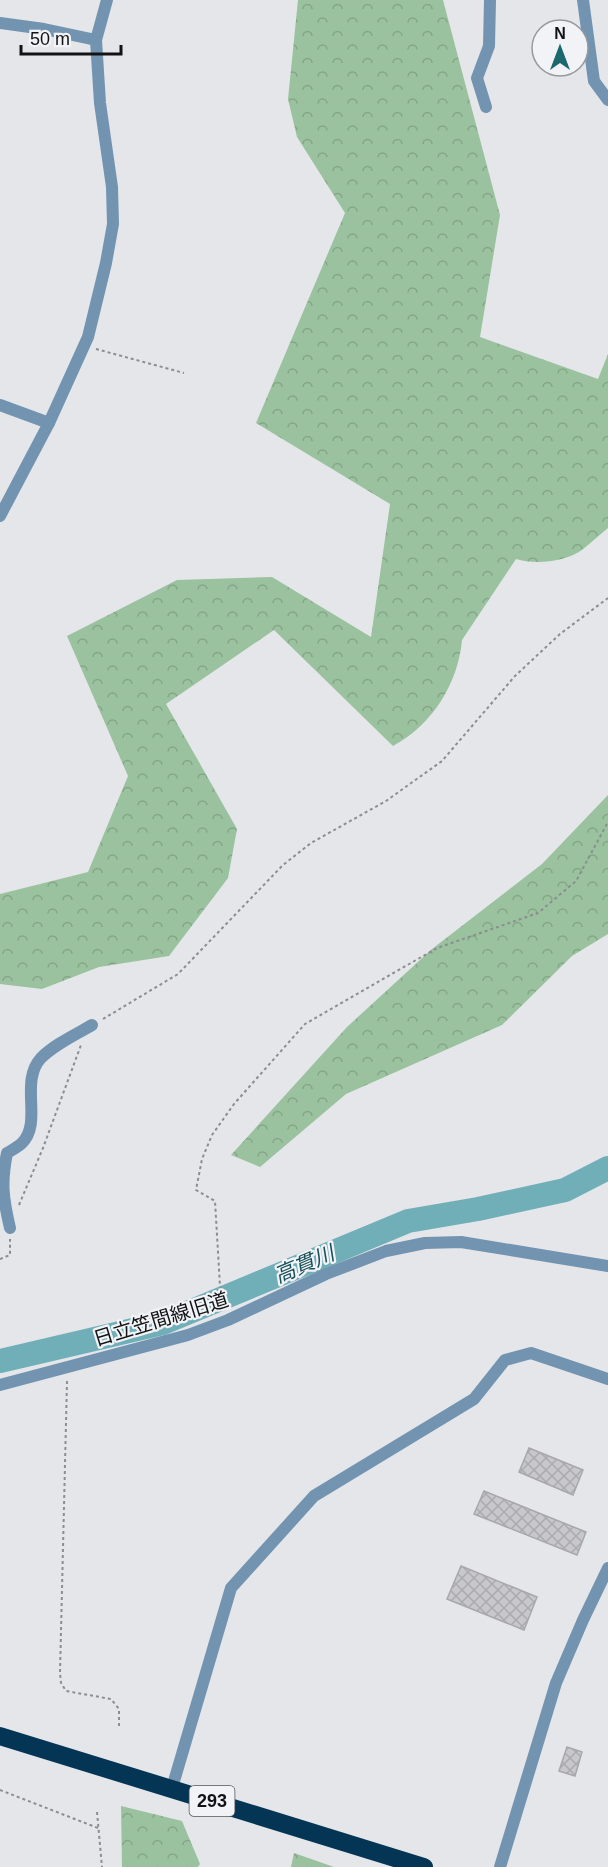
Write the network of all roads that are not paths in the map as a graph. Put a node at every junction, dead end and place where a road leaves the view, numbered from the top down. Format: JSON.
{"nodes":[{"id":1,"x":107,"y":0,"type":"edge"},
{"id":2,"x":490,"y":0,"type":"edge"},
{"id":3,"x":583,"y":0,"type":"edge"},
{"id":4,"x":0,"y":23,"type":"edge"},
{"id":5,"x":96,"y":39,"type":"junction"},
{"id":6,"x":608,"y":100,"type":"edge"},
{"id":7,"x":486,"y":107,"type":"dead end"},
{"id":8,"x":0,"y":405,"type":"edge"},
{"id":9,"x":49,"y":423,"type":"junction"},
{"id":10,"x":0,"y":516,"type":"edge"},
{"id":11,"x":92,"y":1025,"type":"road end"},
{"id":12,"x":10,"y":1228,"type":"road end"},
{"id":13,"x":608,"y":1266,"type":"edge"},
{"id":14,"x":608,"y":1379,"type":"edge"},
{"id":15,"x":0,"y":1385,"type":"edge"},
{"id":16,"x":608,"y":1568,"type":"edge"},
{"id":17,"x":0,"y":1736,"type":"edge"},
{"id":18,"x":171,"y":1788,"type":"junction"},
{"id":19,"x":424,"y":1867,"type":"edge"},
{"id":20,"x":500,"y":1867,"type":"edge"}],
"edges":[{"from":1,"to":5,"type":"street"},
{"from":2,"to":7,"type":"street"},
{"from":3,"to":6,"type":"street"},
{"from":4,"to":5,"type":"street"},
{"from":5,"to":9,"type":"street"},
{"from":8,"to":9,"type":"street"},
{"from":9,"to":10,"type":"street"},
{"from":11,"to":12,"type":"street"},
{"from":13,"to":15,"type":"street","name":"日立笠間線旧道"},
{"from":14,"to":18,"type":"street"},
{"from":16,"to":20,"type":"street"},
{"from":17,"to":18,"type":"highway","number":"293"},
{"from":18,"to":19,"type":"highway","number":"293"}]}
